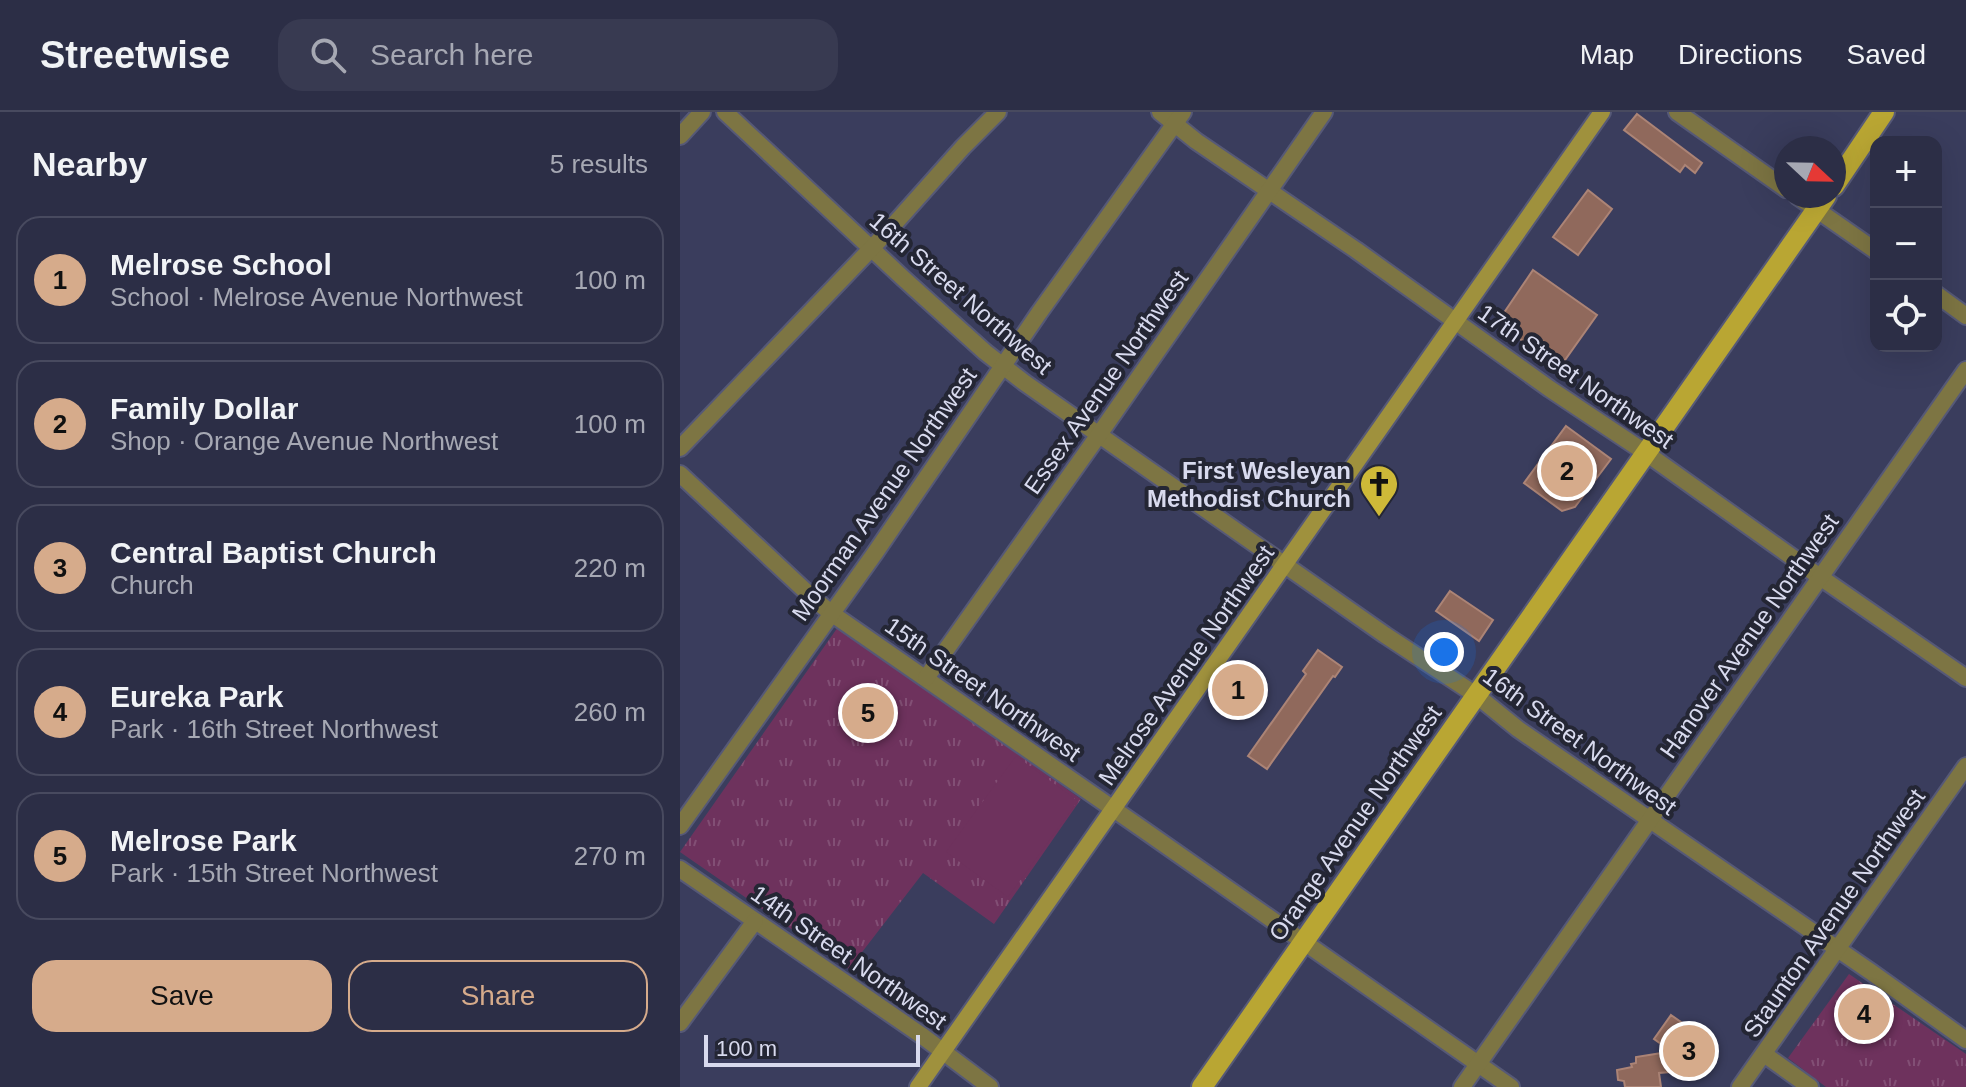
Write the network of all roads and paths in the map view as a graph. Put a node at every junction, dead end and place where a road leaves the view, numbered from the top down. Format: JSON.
{"nodes":[{"id":1,"x":702,"y":112,"type":"edge"},
{"id":2,"x":725,"y":112,"type":"edge"},
{"id":3,"x":998,"y":112,"type":"edge"},
{"id":4,"x":1160,"y":112,"type":"edge"},
{"id":5,"x":1324,"y":112,"type":"edge"},
{"id":6,"x":1602,"y":112,"type":"edge"},
{"id":7,"x":1677,"y":112,"type":"edge"},
{"id":8,"x":1884,"y":112,"type":"edge"},
{"id":9,"x":1178,"y":118,"type":"edge"},
{"id":10,"x":680,"y":136,"type":"edge"},
{"id":11,"x":1846,"y":168,"type":"edge"},
{"id":12,"x":1774,"y":181,"type":"edge"},
{"id":13,"x":1269,"y":191,"type":"junction"},
{"id":14,"x":1818,"y":208,"type":"edge"},
{"id":15,"x":1827,"y":208,"type":"edge"},
{"id":16,"x":1870,"y":246,"type":"edge"},
{"id":17,"x":872,"y":247,"type":"junction"},
{"id":18,"x":1942,"y":298,"type":"edge"},
{"id":19,"x":1966,"y":316,"type":"edge"},
{"id":20,"x":1456,"y":321,"type":"junction"},
{"id":21,"x":1003,"y":366,"type":"junction"},
{"id":22,"x":1966,"y":370,"type":"edge"},
{"id":23,"x":1098,"y":436,"type":"junction"},
{"id":24,"x":680,"y":448,"type":"edge"},
{"id":25,"x":1646,"y":453,"type":"junction"},
{"id":26,"x":680,"y":474,"type":"edge"},
{"id":27,"x":1285,"y":565,"type":"junction"},
{"id":28,"x":1820,"y":577,"type":"junction"},
{"id":29,"x":831,"y":613,"type":"junction"},
{"id":30,"x":926,"y":678,"type":"junction"},
{"id":31,"x":1966,"y":678,"type":"edge"},
{"id":32,"x":1476,"y":695,"type":"junction"},
{"id":33,"x":1966,"y":766,"type":"edge"},
{"id":34,"x":1113,"y":809,"type":"junction"},
{"id":35,"x":1649,"y":821,"type":"junction"},
{"id":36,"x":680,"y":826,"type":"edge"},
{"id":37,"x":680,"y":869,"type":"edge"},
{"id":38,"x":755,"y":921,"type":"junction"},
{"id":39,"x":1304,"y":941,"type":"junction"},
{"id":40,"x":1837,"y":950,"type":"junction"},
{"id":41,"x":680,"y":1023,"type":"edge"},
{"id":42,"x":1966,"y":1040,"type":"edge"},
{"id":43,"x":943,"y":1052,"type":"junction"},
{"id":44,"x":1764,"y":1054,"type":"junction"},
{"id":45,"x":1478,"y":1064,"type":"junction"},
{"id":46,"x":918,"y":1087,"type":"edge"},
{"id":47,"x":990,"y":1087,"type":"edge"},
{"id":48,"x":1202,"y":1087,"type":"edge"},
{"id":49,"x":1462,"y":1087,"type":"edge"},
{"id":50,"x":1511,"y":1087,"type":"edge"},
{"id":51,"x":1740,"y":1087,"type":"edge"},
{"id":52,"x":1810,"y":1087,"type":"edge"}],
"edges":[{"from":1,"to":10,"type":"street"},
{"from":2,"to":17,"type":"street","name":"16th Street Northwest"},
{"from":3,"to":17,"type":"street"},
{"from":4,"to":9,"type":"street","name":"17th Street Northwest"},
{"from":5,"to":13,"type":"street","name":"Essex Avenue Northwest"},
{"from":6,"to":20,"type":"street","name":"Melrose Avenue Northwest"},
{"from":7,"to":12,"type":"street"},
{"from":8,"to":11,"type":"main road"},
{"from":9,"to":13,"type":"street","name":"17th Street Northwest"},
{"from":9,"to":21,"type":"street","name":"Moorman Avenue Northwest"},
{"from":13,"to":20,"type":"street","name":"17th Street Northwest"},
{"from":13,"to":23,"type":"street","name":"Essex Avenue Northwest"},
{"from":14,"to":25,"type":"main road","name":"Orange Avenue Northwest"},
{"from":15,"to":16,"type":"street"},
{"from":17,"to":21,"type":"street","name":"16th Street Northwest"},
{"from":17,"to":24,"type":"street"},
{"from":18,"to":19,"type":"street"},
{"from":20,"to":25,"type":"street","name":"17th Street Northwest"},
{"from":20,"to":27,"type":"street","name":"Melrose Avenue Northwest"},
{"from":21,"to":23,"type":"street","name":"16th Street Northwest"},
{"from":21,"to":29,"type":"street","name":"Moorman Avenue Northwest"},
{"from":22,"to":28,"type":"street","name":"Hanover Avenue Northwest"},
{"from":23,"to":27,"type":"street","name":"16th Street Northwest"},
{"from":23,"to":30,"type":"street","name":"Essex Avenue Northwest"},
{"from":25,"to":28,"type":"street","name":"17th Street Northwest"},
{"from":25,"to":32,"type":"main road","name":"Orange Avenue Northwest"},
{"from":26,"to":29,"type":"street","name":"15th Street Northwest"},
{"from":27,"to":32,"type":"street","name":"16th Street Northwest"},
{"from":27,"to":34,"type":"street","name":"Melrose Avenue Northwest"},
{"from":28,"to":31,"type":"street","name":"17th Street Northwest"},
{"from":28,"to":35,"type":"street","name":"Hanover Avenue Northwest"},
{"from":29,"to":30,"type":"street","name":"15th Street Northwest"},
{"from":29,"to":36,"type":"street","name":"Moorman Avenue Northwest"},
{"from":30,"to":34,"type":"street","name":"15th Street Northwest"},
{"from":32,"to":35,"type":"street","name":"16th Street Northwest"},
{"from":32,"to":39,"type":"main road","name":"Orange Avenue Northwest"},
{"from":33,"to":40,"type":"street","name":"Staunton Avenue Northwest"},
{"from":34,"to":39,"type":"street","name":"15th Street Northwest"},
{"from":34,"to":43,"type":"street","name":"Melrose Avenue Northwest"},
{"from":35,"to":40,"type":"street","name":"16th Street Northwest"},
{"from":35,"to":45,"type":"street","name":"Hanover Avenue Northwest"},
{"from":37,"to":38,"type":"street","name":"14th Street Northwest"},
{"from":38,"to":41,"type":"street"},
{"from":38,"to":43,"type":"street","name":"14th Street Northwest"},
{"from":39,"to":45,"type":"street","name":"15th Street Northwest"},
{"from":39,"to":48,"type":"main road","name":"Orange Avenue Northwest"},
{"from":40,"to":42,"type":"street","name":"16th Street Northwest"},
{"from":40,"to":44,"type":"street","name":"Staunton Avenue Northwest"},
{"from":43,"to":46,"type":"street","name":"Melrose Avenue Northwest"},
{"from":43,"to":47,"type":"street","name":"14th Street Northwest"},
{"from":44,"to":51,"type":"street","name":"Staunton Avenue Northwest"},
{"from":44,"to":52,"type":"street"},
{"from":45,"to":49,"type":"street","name":"Hanover Avenue Northwest"},
{"from":45,"to":50,"type":"street","name":"15th Street Northwest"}]}
